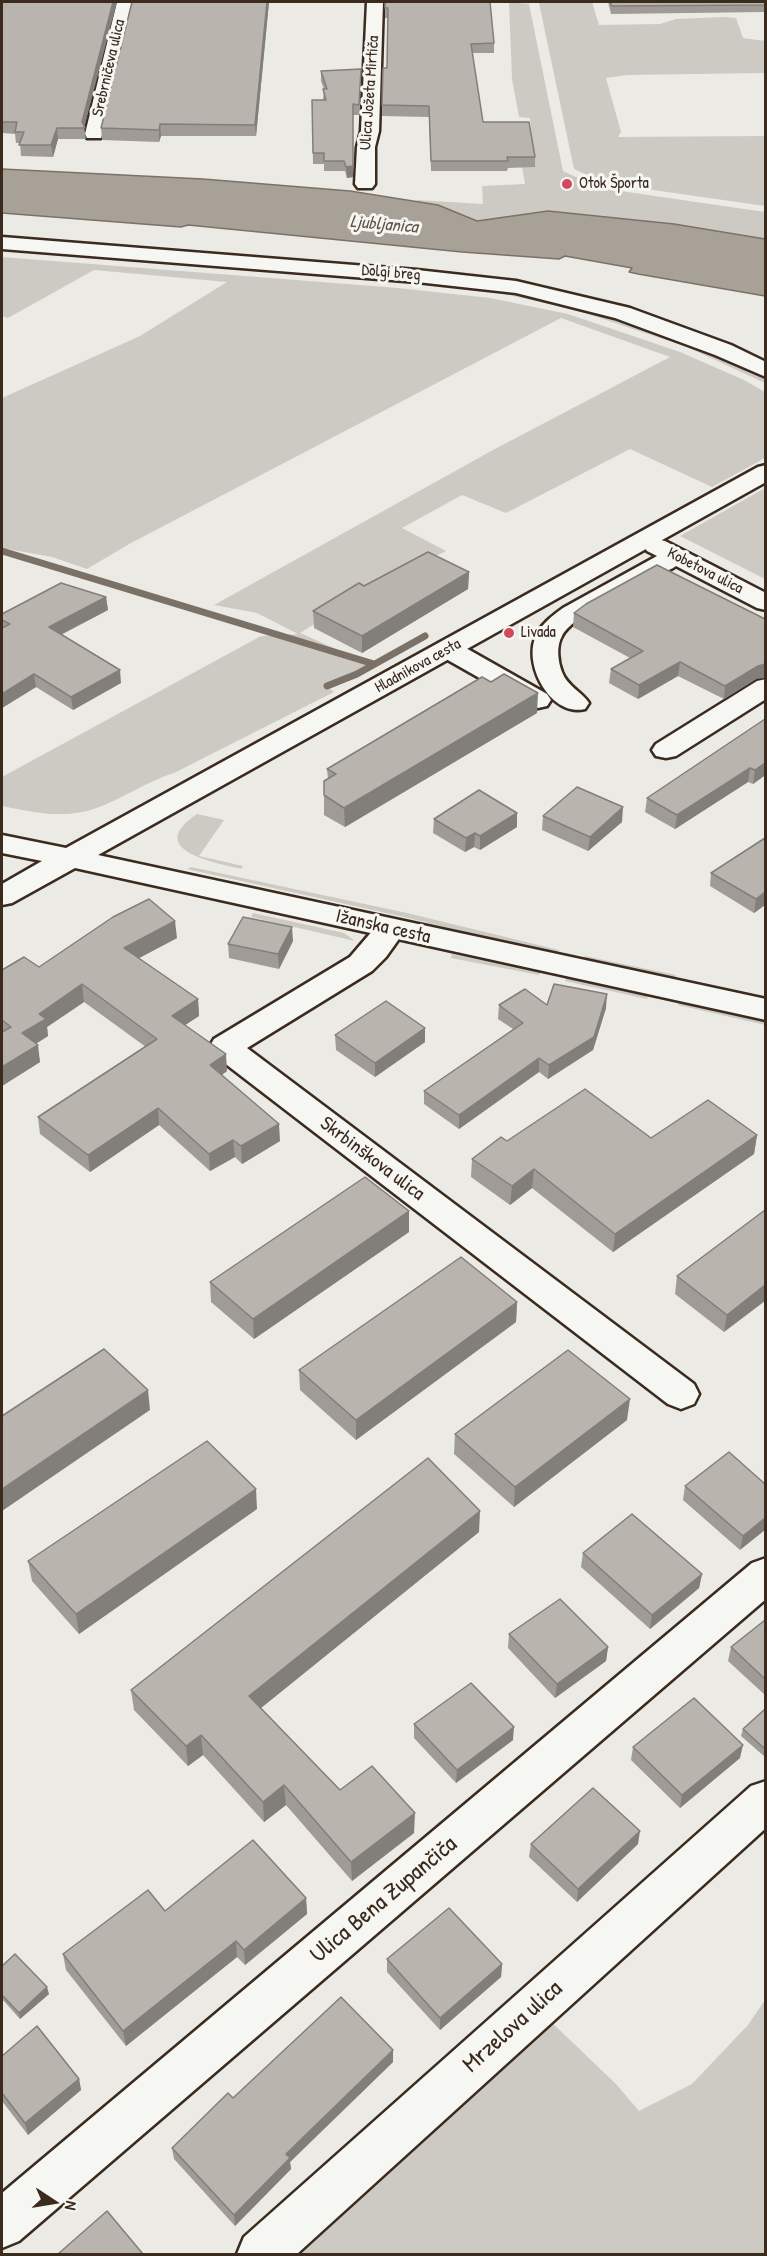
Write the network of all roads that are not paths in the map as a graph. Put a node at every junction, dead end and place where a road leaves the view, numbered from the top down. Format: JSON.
{"nodes":[{"id":1,"x":124,"y":2,"type":"edge"},
{"id":2,"x":375,"y":2,"type":"edge"},
{"id":3,"x":94,"y":134,"type":"dead end"},
{"id":4,"x":365,"y":184,"type":"dead end"},
{"id":5,"x":2,"y":243,"type":"edge"},
{"id":6,"x":765,"y":371,"type":"edge"},
{"id":7,"x":765,"y":472,"type":"edge"},
{"id":8,"x":644,"y":540,"type":"junction"},
{"id":9,"x":676,"y":557,"type":"junction"},
{"id":10,"x":765,"y":603,"type":"edge"},
{"id":11,"x":448,"y":649,"type":"junction"},
{"id":12,"x":765,"y":687,"type":"edge"},
{"id":13,"x":666,"y":750,"type":"dead end"},
{"id":14,"x":2,"y":844,"type":"edge"},
{"id":15,"x":71,"y":859,"type":"junction"},
{"id":16,"x":2,"y":896,"type":"edge"},
{"id":17,"x":391,"y":929,"type":"junction"},
{"id":18,"x":765,"y":1010,"type":"edge"},
{"id":19,"x":681,"y":1394,"type":"dead end"},
{"id":20,"x":765,"y":1575,"type":"edge"},
{"id":21,"x":765,"y":1800,"type":"edge"},
{"id":22,"x":2,"y":2224,"type":"edge"},
{"id":23,"x":261,"y":2254,"type":"edge"}],
"edges":[{"from":1,"to":3,"type":"street","name":"Srebrničeva ulica"},
{"from":2,"to":4,"type":"street","name":"Ulica Jožeta Mirtiča"},
{"from":5,"to":6,"type":"street","name":"Dolgi breg"},
{"from":7,"to":8,"type":"street","name":"Hladnikova cesta"},
{"from":8,"to":9,"type":"street","name":"Kobetova ulica"},
{"from":8,"to":11,"type":"street","name":"Hladnikova cesta"},
{"from":9,"to":10,"type":"street","name":"Kobetova ulica"},
{"from":9,"to":11,"type":"street"},
{"from":11,"to":15,"type":"street","name":"Hladnikova cesta"},
{"from":12,"to":13,"type":"street"},
{"from":14,"to":15,"type":"street","name":"Ižanska cesta"},
{"from":15,"to":16,"type":"street","name":"Hladnikova cesta"},
{"from":15,"to":17,"type":"street","name":"Ižanska cesta"},
{"from":17,"to":18,"type":"street","name":"Ižanska cesta"},
{"from":17,"to":19,"type":"street","name":"Skrbinškova ulica"},
{"from":20,"to":22,"type":"street","name":"Ulica Bena Zupančiča"},
{"from":21,"to":23,"type":"street","name":"Mrzelova ulica"}]}
